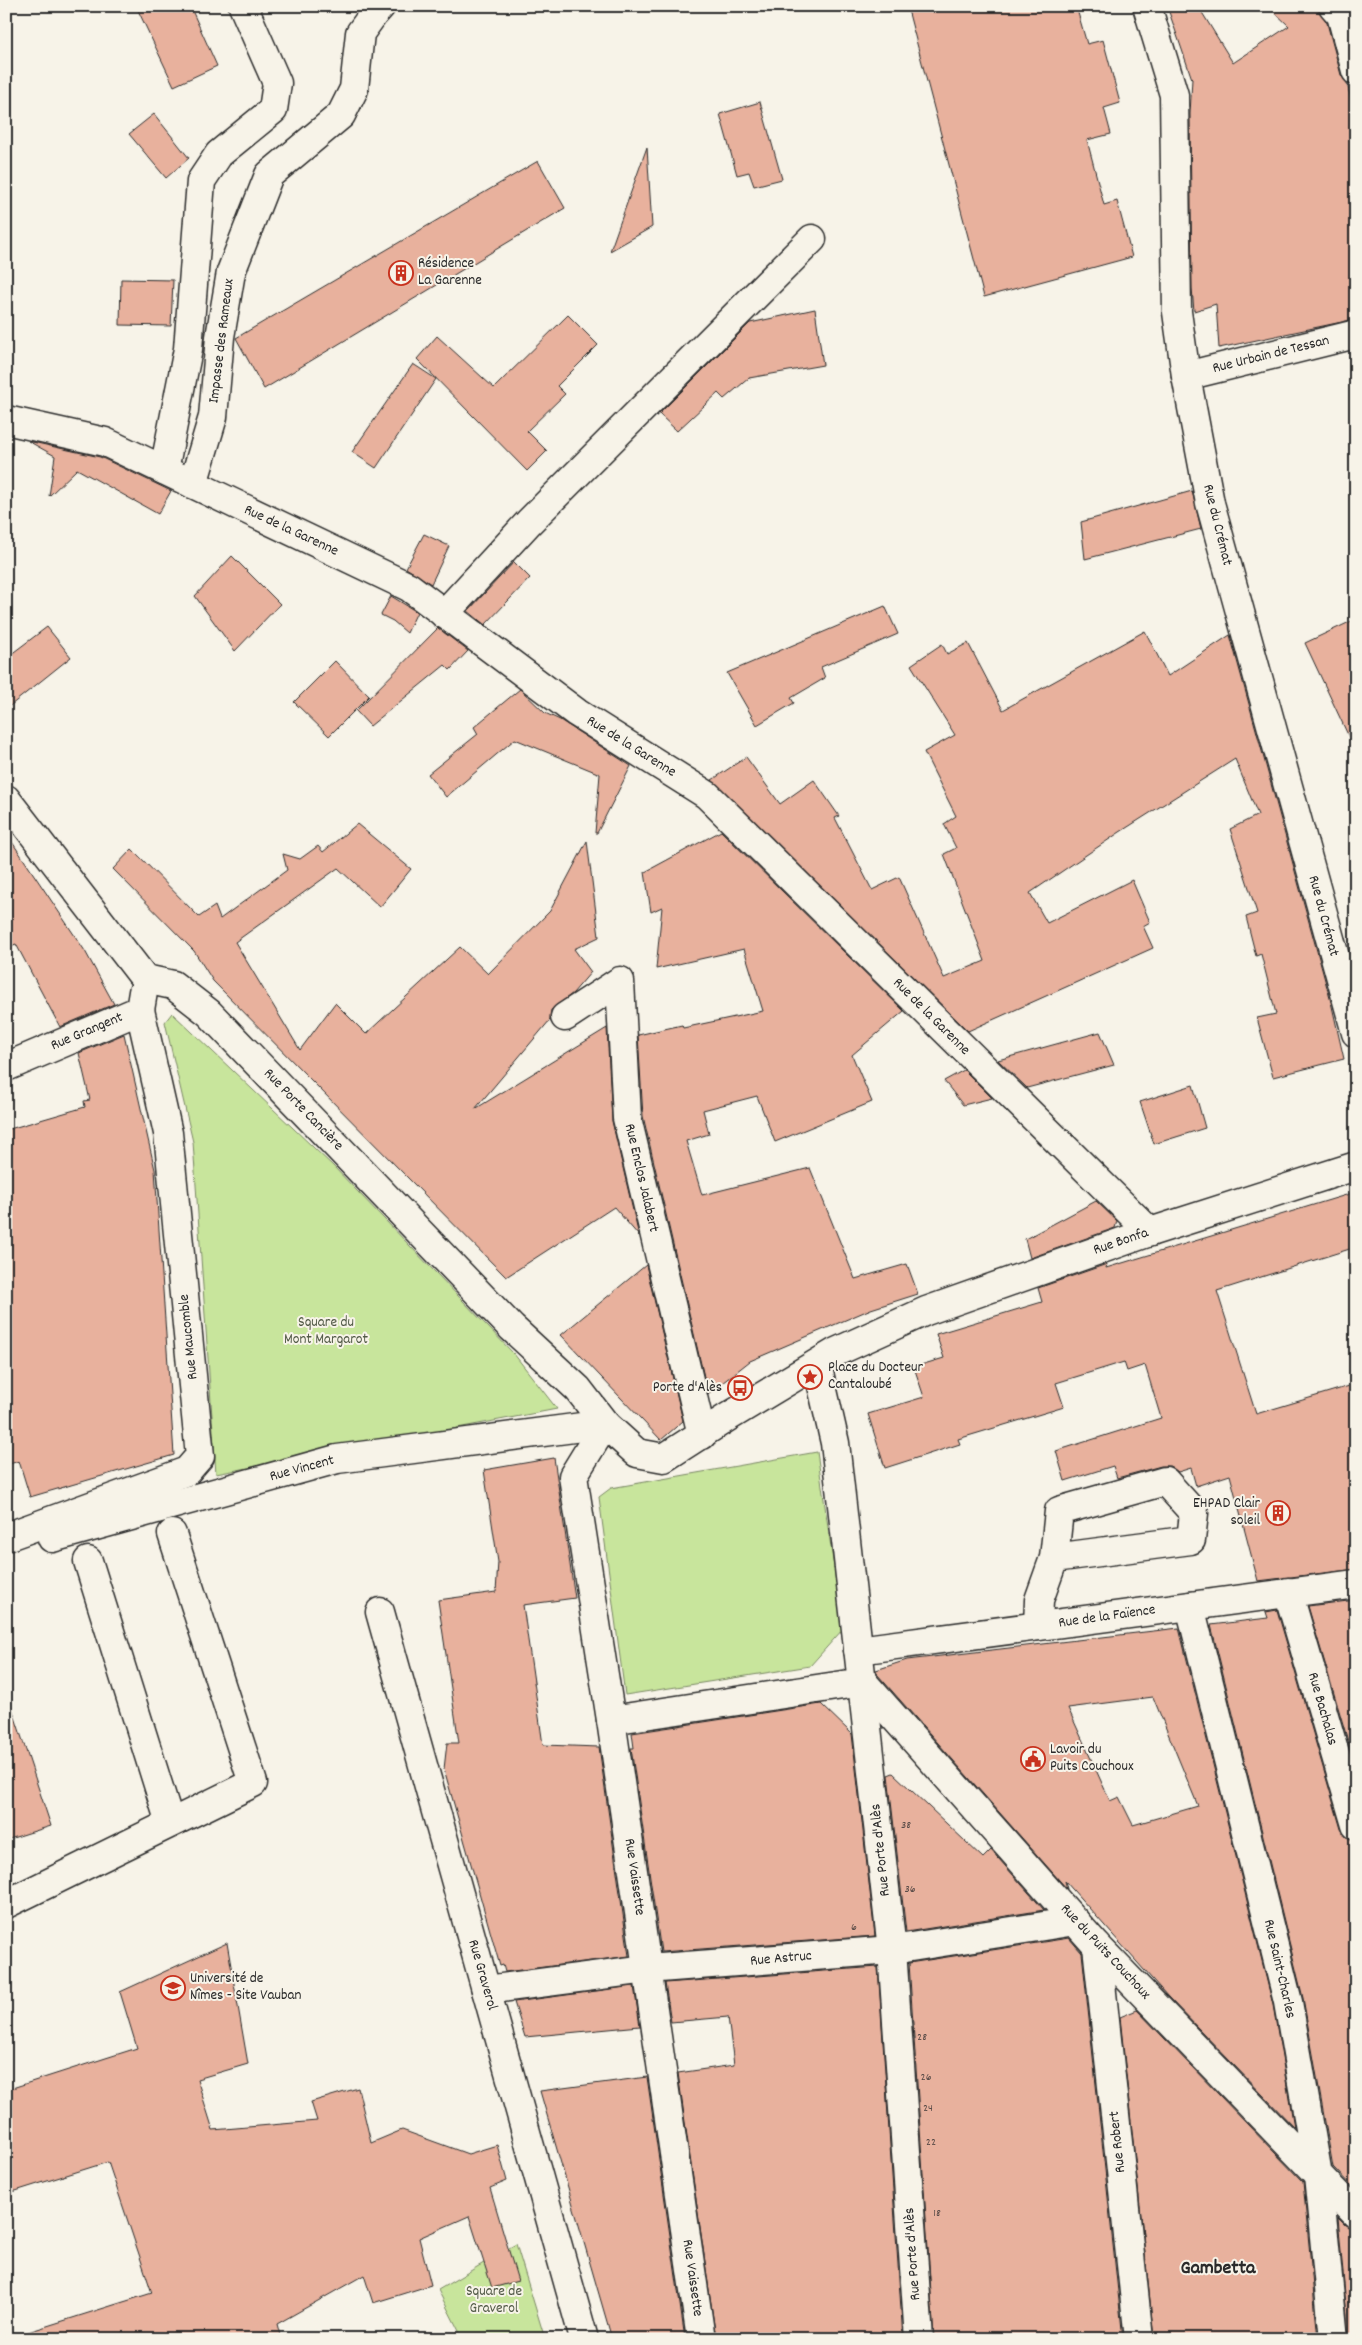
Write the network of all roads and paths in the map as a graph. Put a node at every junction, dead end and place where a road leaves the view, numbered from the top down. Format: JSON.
{"nodes":[{"id":1,"x":243,"y":6,"type":"edge"},
{"id":2,"x":381,"y":6,"type":"edge"},
{"id":3,"x":1147,"y":6,"type":"edge"},
{"id":4,"x":1333,"y":6,"type":"edge"},
{"id":5,"x":1356,"y":71,"type":"edge"},
{"id":6,"x":812,"y":239,"type":"dead end"},
{"id":7,"x":1356,"y":334,"type":"edge"},
{"id":8,"x":1186,"y":376,"type":"junction"},
{"id":9,"x":6,"y":420,"type":"edge"},
{"id":10,"x":164,"y":470,"type":"junction"},
{"id":11,"x":193,"y":484,"type":"junction"},
{"id":12,"x":444,"y":614,"type":"junction"},
{"id":13,"x":6,"y":799,"type":"edge"},
{"id":14,"x":145,"y":979,"type":"junction"},
{"id":15,"x":140,"y":1010,"type":"junction"},
{"id":16,"x":565,"y":1017,"type":"dead end"},
{"id":17,"x":1356,"y":1033,"type":"edge"},
{"id":18,"x":6,"y":1068,"type":"edge"},
{"id":19,"x":1356,"y":1166,"type":"edge"},
{"id":20,"x":1150,"y":1232,"type":"junction"},
{"id":21,"x":817,"y":1364,"type":"junction"},
{"id":22,"x":605,"y":1424,"type":"junction"},
{"id":23,"x":702,"y":1435,"type":"junction"},
{"id":24,"x":172,"y":1534,"type":"dead end"},
{"id":25,"x":6,"y":1537,"type":"edge"},
{"id":26,"x":6,"y":1551,"type":"edge"},
{"id":27,"x":1054,"y":1558,"type":"junction"},
{"id":28,"x":88,"y":1561,"type":"dead end"},
{"id":29,"x":1356,"y":1584,"type":"edge"},
{"id":30,"x":1288,"y":1592,"type":"junction"},
{"id":31,"x":1190,"y":1606,"type":"junction"},
{"id":32,"x":380,"y":1612,"type":"dead end"},
{"id":33,"x":1038,"y":1626,"type":"junction"},
{"id":34,"x":858,"y":1650,"type":"junction"},
{"id":35,"x":863,"y":1682,"type":"junction"},
{"id":36,"x":611,"y":1720,"type":"junction"},
{"id":37,"x":1355,"y":1818,"type":"edge"},
{"id":38,"x":170,"y":1823,"type":"junction"},
{"id":39,"x":6,"y":1904,"type":"edge"},
{"id":40,"x":1074,"y":1921,"type":"junction"},
{"id":41,"x":1097,"y":1946,"type":"junction"},
{"id":42,"x":892,"y":1950,"type":"junction"},
{"id":43,"x":647,"y":1969,"type":"junction"},
{"id":44,"x":486,"y":1990,"type":"junction"},
{"id":45,"x":1318,"y":2174,"type":"junction"},
{"id":46,"x":1356,"y":2214,"type":"edge"},
{"id":47,"x":584,"y":2339,"type":"edge"},
{"id":48,"x":701,"y":2339,"type":"edge"},
{"id":49,"x":920,"y":2339,"type":"edge"},
{"id":50,"x":1139,"y":2339,"type":"edge"},
{"id":51,"x":1334,"y":2339,"type":"edge"}],
"edges":[{"from":1,"to":10,"type":"street"},
{"from":2,"to":11,"type":"street","name":"Impasse des Rameaux"},
{"from":3,"to":8,"type":"street","name":"Rue du Crémat"},
{"from":4,"to":5,"type":"street"},
{"from":6,"to":12,"type":"street"},
{"from":7,"to":8,"type":"street","name":"Rue Urbain de Tessan"},
{"from":8,"to":17,"type":"street","name":"Rue du Crémat"},
{"from":9,"to":10,"type":"street","name":"Rue de la Garenne"},
{"from":10,"to":11,"type":"street","name":"Rue de la Garenne"},
{"from":11,"to":12,"type":"street","name":"Rue de la Garenne"},
{"from":12,"to":20,"type":"street","name":"Rue de la Garenne"},
{"from":13,"to":14,"type":"street"},
{"from":14,"to":15,"type":"street","name":"Rue Grangent"},
{"from":14,"to":22,"type":"street","name":"Rue Porte Cancière"},
{"from":15,"to":18,"type":"street","name":"Rue Grangent"},
{"from":15,"to":25,"type":"street","name":"Rue Maucomble"},
{"from":16,"to":23,"type":"street","name":"Rue Enclos Jalabert"},
{"from":19,"to":20,"type":"street","name":"Rue Bonfa"},
{"from":20,"to":21,"type":"street","name":"Rue Bonfa"},
{"from":21,"to":23,"type":"street"},
{"from":21,"to":34,"type":"street","name":"Rue Porte d'Alès"},
{"from":22,"to":23,"type":"street"},
{"from":22,"to":26,"type":"street","name":"Rue Vincent"},
{"from":22,"to":36,"type":"street","name":"Rue Vaissette"},
{"from":24,"to":38,"type":"street"},
{"from":27,"to":27,"type":"street"},
{"from":27,"to":33,"type":"street"},
{"from":28,"to":38,"type":"street"},
{"from":29,"to":30,"type":"street","name":"Rue de la Faïence"},
{"from":30,"to":31,"type":"street","name":"Rue de la Faïence"},
{"from":30,"to":37,"type":"street","name":"Rue Bachalas"},
{"from":31,"to":33,"type":"street","name":"Rue de la Faïence"},
{"from":31,"to":45,"type":"street","name":"Rue Saint-Charles"},
{"from":32,"to":44,"type":"street","name":"Rue Graverol"},
{"from":33,"to":34,"type":"street","name":"Rue de la Faïence"},
{"from":34,"to":35,"type":"street","name":"Rue Porte d'Alès"},
{"from":35,"to":36,"type":"street"},
{"from":35,"to":40,"type":"street","name":"Rue du Puits Couchoux"},
{"from":35,"to":42,"type":"street","name":"Rue Porte d'Alès"},
{"from":36,"to":43,"type":"street","name":"Rue Vaissette"},
{"from":38,"to":39,"type":"street"},
{"from":40,"to":41,"type":"street","name":"Rue du Puits Couchoux"},
{"from":40,"to":42,"type":"street","name":"Rue Astruc"},
{"from":41,"to":45,"type":"street","name":"Rue du Puits Couchoux"},
{"from":41,"to":50,"type":"street","name":"Rue Robert"},
{"from":42,"to":43,"type":"street","name":"Rue Astruc"},
{"from":42,"to":49,"type":"street","name":"Rue Porte d'Alès"},
{"from":43,"to":44,"type":"street","name":"Rue Astruc"},
{"from":43,"to":48,"type":"street","name":"Rue Vaissette"},
{"from":44,"to":47,"type":"street","name":"Rue Graverol"},
{"from":45,"to":46,"type":"street","name":"Rue du Puits Couchoux"},
{"from":45,"to":51,"type":"street","name":"Rue Saint-Charles"}]}
